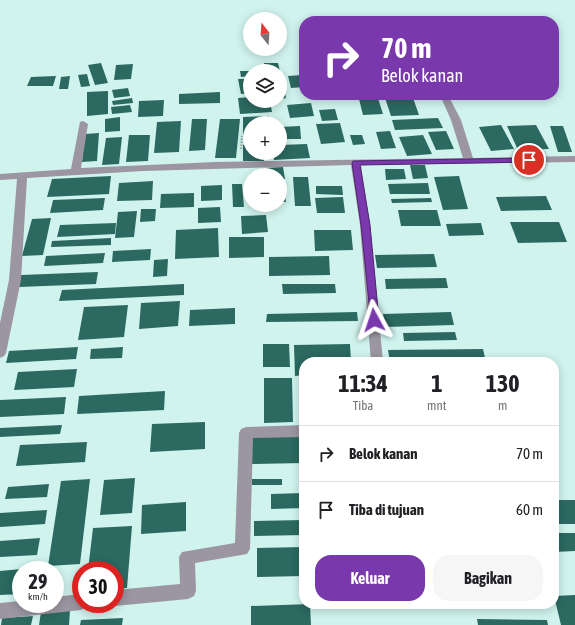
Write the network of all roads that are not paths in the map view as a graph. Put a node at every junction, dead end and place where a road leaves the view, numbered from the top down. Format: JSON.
{"nodes":[{"id":1,"x":446,"y":100,"type":"edge"},
{"id":2,"x":83,"y":124,"type":"dead end"},
{"id":3,"x":575,"y":159,"type":"edge"},
{"id":4,"x":469,"y":161,"type":"junction"},
{"id":5,"x":356,"y":163,"type":"junction"},
{"id":6,"x":76,"y":171,"type":"junction"},
{"id":7,"x":22,"y":175,"type":"junction"},
{"id":8,"x":0,"y":176,"type":"edge"},
{"id":9,"x":0,"y":353,"type":"edge"},
{"id":10,"x":377,"y":357,"type":"edge"},
{"id":11,"x":299,"y":432,"type":"edge"},
{"id":12,"x":124,"y":597,"type":"edge"},
{"id":13,"x":72,"y":603,"type":"edge"},
{"id":14,"x":0,"y":611,"type":"edge"}],
"edges":[{"from":1,"to":4,"type":"street"},
{"from":2,"to":6,"type":"street"},
{"from":3,"to":4,"type":"street"},
{"from":4,"to":5,"type":"street"},
{"from":5,"to":6,"type":"street"},
{"from":5,"to":10,"type":"street"},
{"from":6,"to":7,"type":"street"},
{"from":7,"to":8,"type":"street"},
{"from":7,"to":9,"type":"street"},
{"from":11,"to":12,"type":"street"},
{"from":13,"to":14,"type":"street"}]}
